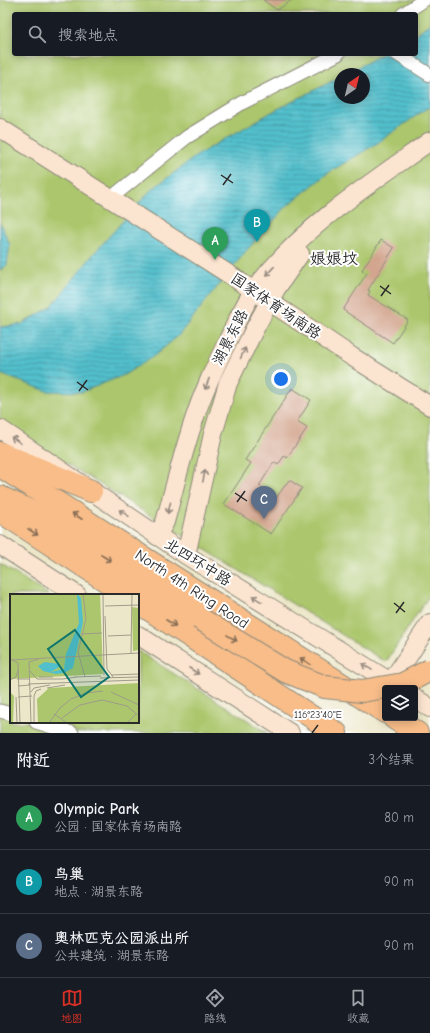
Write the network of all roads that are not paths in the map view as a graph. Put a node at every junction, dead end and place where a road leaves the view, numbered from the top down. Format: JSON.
{"nodes":[{"id":1,"x":424,"y":0,"type":"edge"},
{"id":2,"x":406,"y":12,"type":"edge"},
{"id":3,"x":334,"y":56,"type":"edge"},
{"id":4,"x":400,"y":56,"type":"edge"},
{"id":5,"x":430,"y":75,"type":"edge"},
{"id":6,"x":0,"y":128,"type":"edge"},
{"id":7,"x":430,"y":141,"type":"edge"},
{"id":8,"x":430,"y":153,"type":"edge"},
{"id":9,"x":117,"y":193,"type":"dead end"},
{"id":10,"x":254,"y":291,"type":"junction"},
{"id":11,"x":270,"y":301,"type":"junction"},
{"id":12,"x":430,"y":406,"type":"edge"},
{"id":13,"x":0,"y":429,"type":"edge"},
{"id":14,"x":0,"y":453,"type":"edge"},
{"id":15,"x":0,"y":466,"type":"edge"},
{"id":16,"x":91,"y":492,"type":"junction"},
{"id":17,"x":0,"y":497,"type":"edge"},
{"id":18,"x":0,"y":511,"type":"edge"},
{"id":19,"x":157,"y":536,"type":"junction"},
{"id":20,"x":0,"y":546,"type":"edge"},
{"id":21,"x":186,"y":555,"type":"junction"},
{"id":22,"x":74,"y":594,"type":"edge"},
{"id":23,"x":126,"y":594,"type":"edge"},
{"id":24,"x":139,"y":603,"type":"edge"},
{"id":25,"x":430,"y":624,"type":"edge"},
{"id":26,"x":139,"y":636,"type":"edge"},
{"id":27,"x":430,"y":670,"type":"edge"},
{"id":28,"x":395,"y":685,"type":"edge"},
{"id":29,"x":418,"y":700,"type":"edge"},
{"id":30,"x":430,"y":708,"type":"edge"},
{"id":31,"x":382,"y":710,"type":"edge"},
{"id":32,"x":0,"y":711,"type":"edge"},
{"id":33,"x":10,"y":714,"type":"edge"},
{"id":34,"x":399,"y":721,"type":"edge"},
{"id":35,"x":39,"y":723,"type":"edge"},
{"id":36,"x":72,"y":733,"type":"edge"},
{"id":37,"x":290,"y":733,"type":"edge"},
{"id":38,"x":336,"y":733,"type":"edge"},
{"id":39,"x":417,"y":733,"type":"edge"}],
"edges":[{"from":1,"to":2,"type":"street"},
{"from":3,"to":9,"type":"street"},
{"from":4,"to":5,"type":"street"},
{"from":6,"to":10,"type":"street","name":"国家体育场南路"},
{"from":7,"to":10,"type":"street","name":"湖景东路","one_way":true},
{"from":8,"to":11,"type":"street","name":"湖景东路"},
{"from":10,"to":11,"type":"street","name":"国家体育场南路"},
{"from":10,"to":19,"type":"street","name":"湖景东路","one_way":true},
{"from":11,"to":12,"type":"street","name":"国家体育场南路"},
{"from":21,"to":11,"type":"street","name":"湖景东路","one_way":true},
{"from":16,"to":13,"type":"street","name":"北四环中路","one_way":true},
{"from":14,"to":16,"type":"highway"},
{"from":31,"to":15,"type":"highway","name":"North 4th Ring Road","one_way":true},
{"from":19,"to":16,"type":"street","name":"北四环中路","one_way":true},
{"from":17,"to":27,"type":"highway","one_way":true,"bridge":true},
{"from":18,"to":23,"type":"highway","one_way":true},
{"from":19,"to":21,"type":"street","name":"北四环中路"},
{"from":20,"to":22,"type":"street"},
{"from":28,"to":21,"type":"street","name":"北四环中路","one_way":true},
{"from":24,"to":38,"type":"highway","one_way":true},
{"from":25,"to":28,"type":"street"},
{"from":26,"to":37,"type":"street","one_way":true},
{"from":29,"to":30,"type":"street"},
{"from":32,"to":33,"type":"street"},
{"from":34,"to":39,"type":"highway"},
{"from":35,"to":36,"type":"street"}]}
